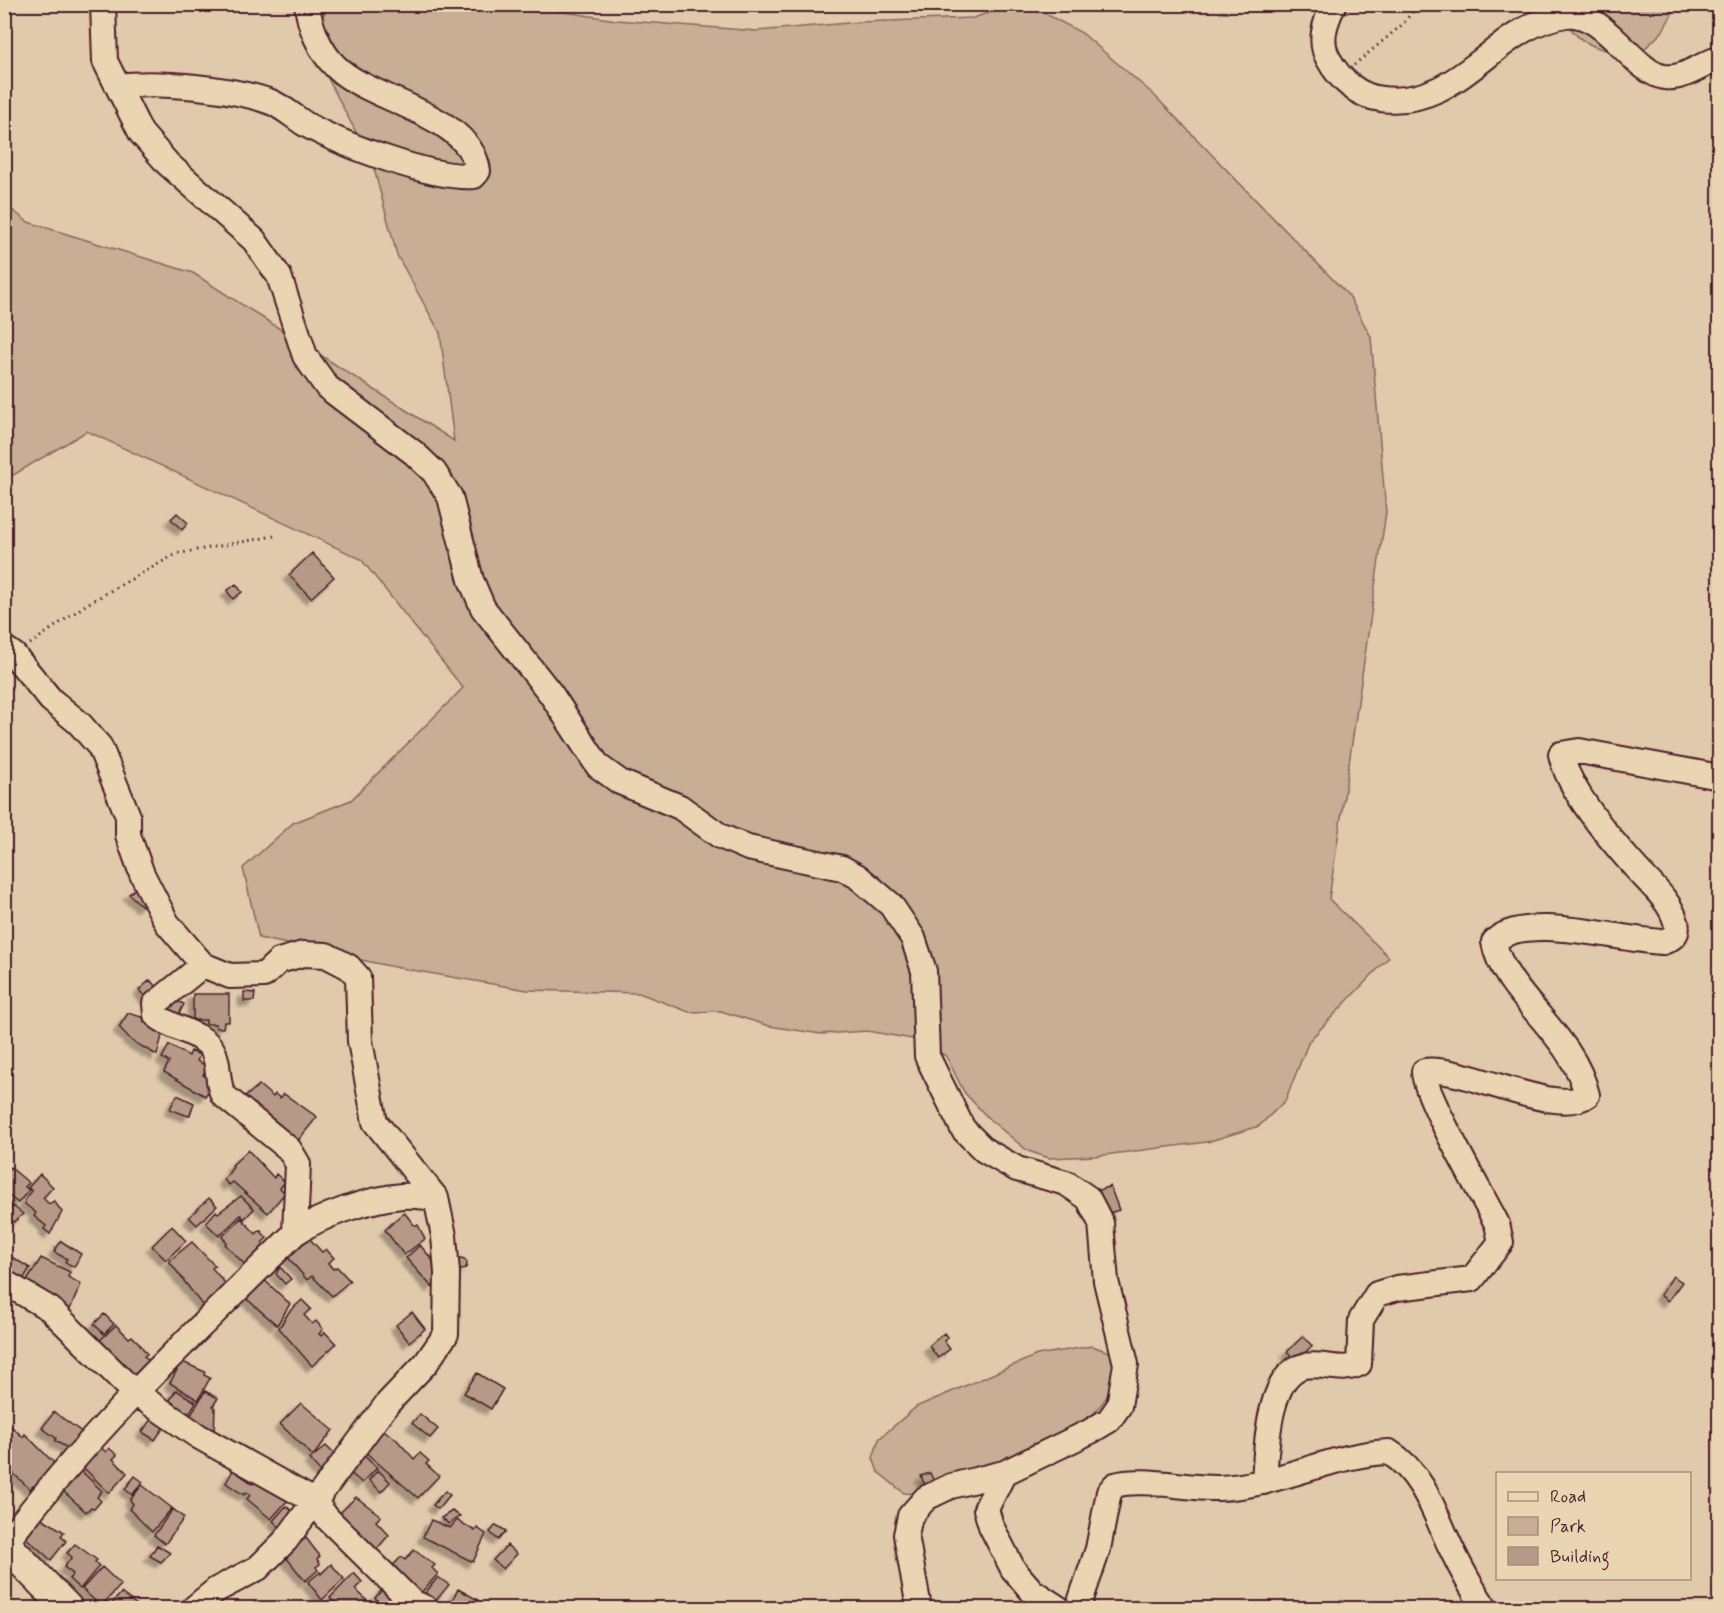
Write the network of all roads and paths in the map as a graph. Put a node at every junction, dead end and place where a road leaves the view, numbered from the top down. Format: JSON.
{"nodes":[{"id":1,"x":103,"y":4,"type":"edge"},
{"id":2,"x":308,"y":4,"type":"edge"},
{"id":3,"x":1334,"y":4,"type":"edge"},
{"id":4,"x":1418,"y":4,"type":"edge"},
{"id":5,"x":1719,"y":58,"type":"edge"},
{"id":6,"x":1339,"y":76,"type":"junction"},
{"id":7,"x":118,"y":86,"type":"junction"},
{"id":8,"x":274,"y":536,"type":"dead end"},
{"id":9,"x":9,"y":652,"type":"edge"},
{"id":10,"x":1719,"y":777,"type":"edge"},
{"id":11,"x":203,"y":964,"type":"junction"},
{"id":12,"x":435,"y":1198,"type":"junction"},
{"id":13,"x":295,"y":1233,"type":"junction"},
{"id":14,"x":4,"y":1282,"type":"edge"},
{"id":15,"x":134,"y":1392,"type":"junction"},
{"id":16,"x":1005,"y":1473,"type":"junction"},
{"id":17,"x":1264,"y":1482,"type":"junction"},
{"id":18,"x":314,"y":1501,"type":"junction"},
{"id":19,"x":5,"y":1543,"type":"edge"},
{"id":20,"x":4,"y":1549,"type":"edge"},
{"id":21,"x":67,"y":1608,"type":"edge"},
{"id":22,"x":194,"y":1608,"type":"edge"},
{"id":23,"x":425,"y":1608,"type":"edge"},
{"id":24,"x":919,"y":1608,"type":"edge"},
{"id":25,"x":1058,"y":1608,"type":"edge"},
{"id":26,"x":1078,"y":1608,"type":"edge"},
{"id":27,"x":1485,"y":1608,"type":"edge"}],
"edges":[{"from":1,"to":7,"type":"street"},
{"from":2,"to":7,"type":"street"},
{"from":3,"to":6,"type":"street"},
{"from":4,"to":6,"type":"path"},
{"from":5,"to":6,"type":"street"},
{"from":7,"to":16,"type":"street"},
{"from":8,"to":9,"type":"path"},
{"from":9,"to":11,"type":"street"},
{"from":10,"to":17,"type":"street"},
{"from":11,"to":12,"type":"street"},
{"from":11,"to":13,"type":"street"},
{"from":12,"to":13,"type":"street"},
{"from":12,"to":18,"type":"street"},
{"from":13,"to":15,"type":"street"},
{"from":14,"to":15,"type":"street"},
{"from":15,"to":18,"type":"street"},
{"from":15,"to":19,"type":"street"},
{"from":16,"to":24,"type":"street"},
{"from":16,"to":25,"type":"street"},
{"from":17,"to":26,"type":"street"},
{"from":17,"to":27,"type":"street"},
{"from":18,"to":22,"type":"street"},
{"from":18,"to":23,"type":"street"},
{"from":19,"to":20,"type":"street"},
{"from":19,"to":21,"type":"main road"}]}
